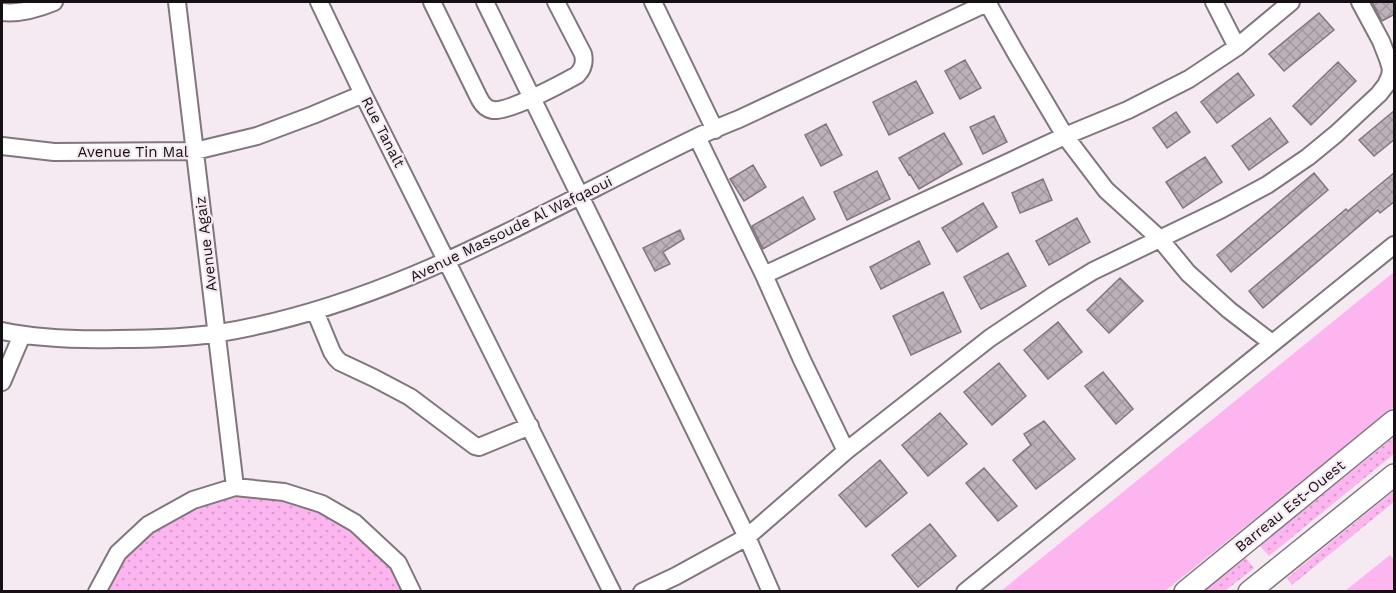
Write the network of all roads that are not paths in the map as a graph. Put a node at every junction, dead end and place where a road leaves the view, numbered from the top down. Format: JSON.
{"nodes":[{"id":1,"x":54,"y":2,"type":"edge"},
{"id":2,"x":177,"y":2,"type":"edge"},
{"id":3,"x":320,"y":2,"type":"edge"},
{"id":4,"x":432,"y":2,"type":"edge"},
{"id":5,"x":485,"y":2,"type":"edge"},
{"id":6,"x":556,"y":2,"type":"edge"},
{"id":7,"x":653,"y":2,"type":"edge"},
{"id":8,"x":988,"y":2,"type":"edge"},
{"id":9,"x":1214,"y":2,"type":"edge"},
{"id":10,"x":1292,"y":2,"type":"edge"},
{"id":11,"x":1360,"y":2,"type":"edge"},
{"id":12,"x":4,"y":13,"type":"edge"},
{"id":13,"x":1237,"y":46,"type":"junction"},
{"id":14,"x":363,"y":94,"type":"junction"},
{"id":15,"x":532,"y":98,"type":"junction"},
{"id":16,"x":715,"y":130,"type":"junction"},
{"id":17,"x":1065,"y":136,"type":"junction"},
{"id":18,"x":697,"y":137,"type":"junction"},
{"id":19,"x":2,"y":146,"type":"edge"},
{"id":20,"x":195,"y":152,"type":"junction"},
{"id":21,"x":581,"y":196,"type":"junction"},
{"id":22,"x":1160,"y":239,"type":"junction"},
{"id":23,"x":1395,"y":245,"type":"edge"},
{"id":24,"x":448,"y":261,"type":"junction"},
{"id":25,"x":764,"y":274,"type":"junction"},
{"id":26,"x":315,"y":311,"type":"junction"},
{"id":27,"x":2,"y":332,"type":"edge"},
{"id":28,"x":216,"y":334,"type":"junction"},
{"id":29,"x":22,"y":335,"type":"junction"},
{"id":30,"x":1272,"y":343,"type":"junction"},
{"id":31,"x":2,"y":382,"type":"edge"},
{"id":32,"x":1395,"y":421,"type":"edge"},
{"id":33,"x":530,"y":426,"type":"junction"},
{"id":34,"x":846,"y":451,"type":"junction"},
{"id":35,"x":1395,"y":475,"type":"edge"},
{"id":36,"x":235,"y":487,"type":"junction"},
{"id":37,"x":747,"y":537,"type":"junction"},
{"id":38,"x":97,"y":591,"type":"edge"},
{"id":39,"x":412,"y":591,"type":"edge"},
{"id":40,"x":612,"y":591,"type":"edge"},
{"id":41,"x":642,"y":591,"type":"edge"},
{"id":42,"x":771,"y":591,"type":"edge"},
{"id":43,"x":965,"y":591,"type":"edge"},
{"id":44,"x":1185,"y":591,"type":"edge"},
{"id":45,"x":1249,"y":591,"type":"edge"}],
"edges":[{"from":1,"to":12,"type":"street"},
{"from":2,"to":20,"type":"street","name":"Avenue Agaiz"},
{"from":3,"to":14,"type":"street","name":"Rue Tanalt"},
{"from":4,"to":15,"type":"street"},
{"from":5,"to":15,"type":"street"},
{"from":6,"to":15,"type":"street"},
{"from":7,"to":16,"type":"street"},
{"from":8,"to":16,"type":"street","name":"Avenue Massoude Al Wafqaoui"},
{"from":8,"to":17,"type":"street"},
{"from":9,"to":13,"type":"street"},
{"from":10,"to":13,"type":"street"},
{"from":11,"to":22,"type":"street"},
{"from":13,"to":17,"type":"street"},
{"from":14,"to":20,"type":"street","name":"Avenue Tin Mal"},
{"from":14,"to":24,"type":"street","name":"Rue Tanalt"},
{"from":15,"to":21,"type":"street"},
{"from":16,"to":18,"type":"street","name":"Avenue Massoude Al Wafqaoui"},
{"from":17,"to":22,"type":"street"},
{"from":17,"to":25,"type":"street"},
{"from":18,"to":21,"type":"street","name":"Avenue Massoude Al Wafqaoui"},
{"from":18,"to":25,"type":"street"},
{"from":19,"to":20,"type":"street","name":"Avenue Tin Mal"},
{"from":20,"to":28,"type":"street","name":"Avenue Agaiz"},
{"from":21,"to":24,"type":"street","name":"Avenue Massoude Al Wafqaoui"},
{"from":21,"to":37,"type":"street"},
{"from":22,"to":30,"type":"street"},
{"from":22,"to":34,"type":"street"},
{"from":23,"to":30,"type":"street"},
{"from":24,"to":26,"type":"street","name":"Avenue Massoude Al Wafqaoui"},
{"from":24,"to":33,"type":"street","name":"Rue Tanalt"},
{"from":25,"to":34,"type":"street"},
{"from":26,"to":28,"type":"street","name":"Avenue Massoude Al Wafqaoui"},
{"from":26,"to":33,"type":"street"},
{"from":27,"to":29,"type":"street","name":"Avenue Massoude Al Wafqaoui"},
{"from":28,"to":29,"type":"street","name":"Avenue Massoude Al Wafqaoui"},
{"from":28,"to":36,"type":"street","name":"Avenue Agaiz"},
{"from":29,"to":31,"type":"street"},
{"from":30,"to":43,"type":"street"},
{"from":32,"to":44,"type":"main road","name":"Barreau Est-Ouest"},
{"from":33,"to":40,"type":"street","name":"Rue Tanalt"},
{"from":34,"to":37,"type":"street"},
{"from":35,"to":45,"type":"main road"},
{"from":36,"to":38,"type":"street"},
{"from":36,"to":39,"type":"street"},
{"from":37,"to":41,"type":"street"},
{"from":37,"to":42,"type":"street"}]}
